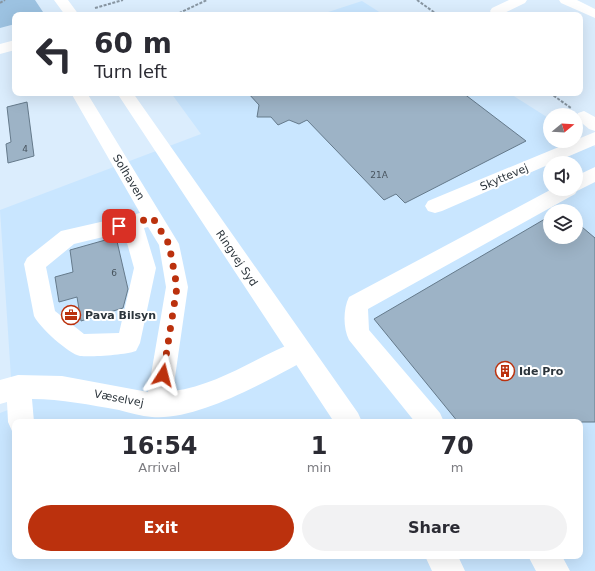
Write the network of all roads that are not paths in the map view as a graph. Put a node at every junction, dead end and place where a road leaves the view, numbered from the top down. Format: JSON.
{"nodes":[{"id":1,"x":61,"y":0,"type":"edge"},
{"id":2,"x":520,"y":0,"type":"edge"},
{"id":3,"x":566,"y":0,"type":"edge"},
{"id":4,"x":497,"y":11,"type":"dead end"},
{"id":5,"x":70,"y":12,"type":"edge"},
{"id":6,"x":595,"y":14,"type":"edge"},
{"id":7,"x":12,"y":47,"type":"edge"},
{"id":8,"x":0,"y":49,"type":"edge"},
{"id":9,"x":80,"y":96,"type":"edge"},
{"id":10,"x":127,"y":96,"type":"edge"},
{"id":11,"x":595,"y":138,"type":"edge"},
{"id":12,"x":595,"y":174,"type":"edge"},
{"id":13,"x":583,"y":180,"type":"edge"},
{"id":14,"x":555,"y":196,"type":"edge"},
{"id":15,"x":435,"y":206,"type":"dead end"},
{"id":16,"x":153,"y":218,"type":"junction"},
{"id":17,"x":132,"y":223,"type":"junction"},
{"id":18,"x":300,"y":351,"type":"junction"},
{"id":19,"x":9,"y":390,"type":"edge"},
{"id":20,"x":158,"y":406,"type":"junction"},
{"id":21,"x":20,"y":419,"type":"edge"},
{"id":22,"x":347,"y":419,"type":"edge"},
{"id":23,"x":429,"y":419,"type":"edge"},
{"id":24,"x":442,"y":559,"type":"edge"},
{"id":25,"x":546,"y":559,"type":"edge"},
{"id":26,"x":450,"y":571,"type":"edge"},
{"id":27,"x":556,"y":571,"type":"edge"}],
"edges":[{"from":1,"to":5,"type":"street"},
{"from":2,"to":4,"type":"street"},
{"from":3,"to":6,"type":"street"},
{"from":7,"to":8,"type":"street"},
{"from":9,"to":16,"type":"street","name":"Solhaven"},
{"from":10,"to":18,"type":"street","name":"Ringvej Syd"},
{"from":11,"to":15,"type":"street","name":"Skyttevej"},
{"from":12,"to":13,"type":"street"},
{"from":14,"to":23,"type":"street"},
{"from":16,"to":17,"type":"street"},
{"from":16,"to":20,"type":"street","name":"Solhaven"},
{"from":17,"to":17,"type":"street"},
{"from":18,"to":20,"type":"street","name":"Væselvej"},
{"from":18,"to":22,"type":"street","name":"Ringvej Syd"},
{"from":19,"to":20,"type":"street","name":"Væselvej"},
{"from":19,"to":21,"type":"street"},
{"from":24,"to":26,"type":"street"},
{"from":25,"to":27,"type":"street"}]}
